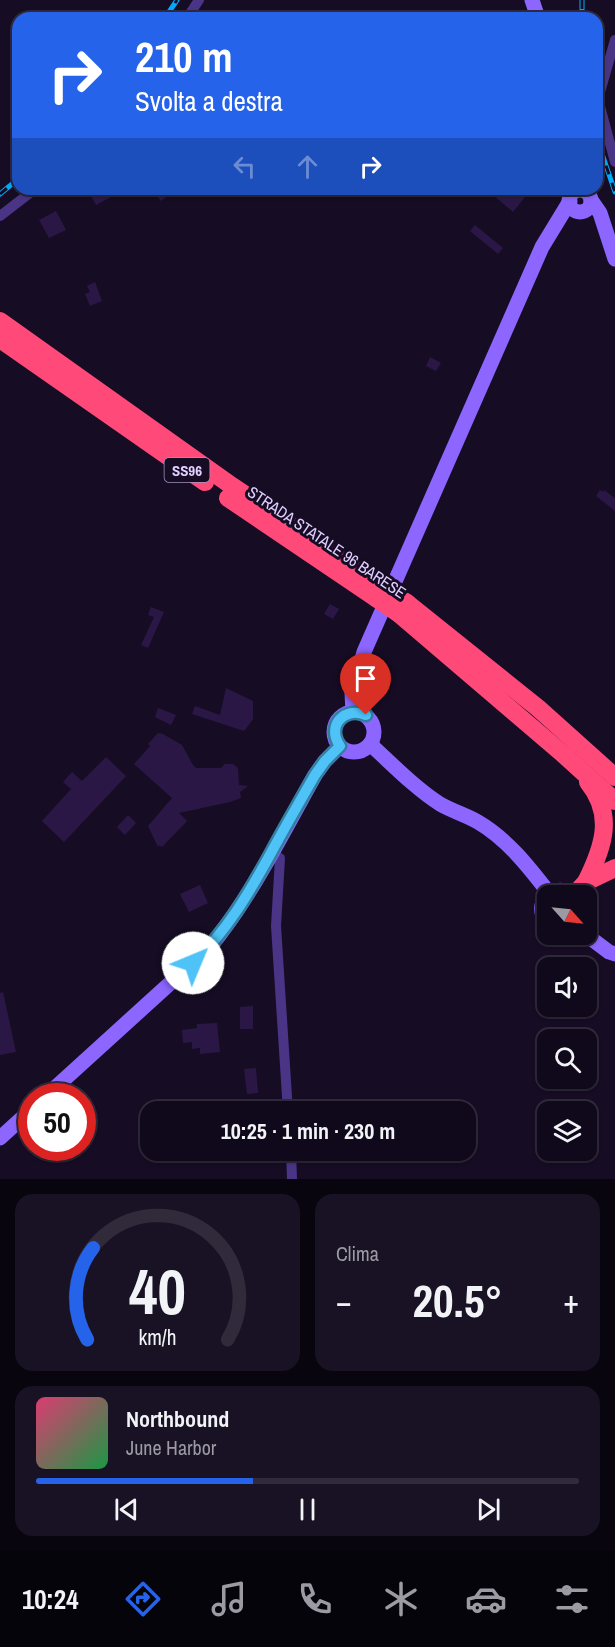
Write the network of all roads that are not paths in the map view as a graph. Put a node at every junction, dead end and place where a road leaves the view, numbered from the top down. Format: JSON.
{"nodes":[{"id":1,"x":615,"y":40,"type":"edge"},
{"id":2,"x":603,"y":82,"type":"edge"},
{"id":3,"x":603,"y":118,"type":"edge"},
{"id":4,"x":615,"y":162,"type":"edge"},
{"id":5,"x":27,"y":195,"type":"edge"},
{"id":6,"x":580,"y":199,"type":"edge"},
{"id":7,"x":0,"y":216,"type":"edge"},
{"id":8,"x":615,"y":258,"type":"edge"},
{"id":9,"x":0,"y":321,"type":"edge"},
{"id":10,"x":0,"y":339,"type":"edge"},
{"id":11,"x":379,"y":593,"type":"junction"},
{"id":12,"x":402,"y":608,"type":"junction"},
{"id":13,"x":353,"y":712,"type":"junction"},
{"id":14,"x":370,"y":744,"type":"junction"},
{"id":15,"x":340,"y":746,"type":"junction"},
{"id":16,"x":563,"y":754,"type":"junction"},
{"id":17,"x":615,"y":777,"type":"edge"},
{"id":18,"x":615,"y":801,"type":"edge"},
{"id":19,"x":271,"y":852,"type":"junction"},
{"id":20,"x":615,"y":868,"type":"edge"},
{"id":21,"x":543,"y":885,"type":"edge"},
{"id":22,"x":581,"y":885,"type":"edge"},
{"id":23,"x":588,"y":885,"type":"edge"},
{"id":24,"x":597,"y":943,"type":"edge"},
{"id":25,"x":615,"y":954,"type":"edge"},
{"id":26,"x":60,"y":1083,"type":"edge"},
{"id":27,"x":287,"y":1101,"type":"edge"},
{"id":28,"x":18,"y":1122,"type":"edge"},
{"id":29,"x":0,"y":1138,"type":"edge"},
{"id":30,"x":291,"y":1161,"type":"edge"},
{"id":31,"x":292,"y":1179,"type":"edge"}],
"edges":[{"from":1,"to":2,"type":"street"},
{"from":3,"to":4,"type":"street"},
{"from":5,"to":7,"type":"street"},
{"from":6,"to":8,"type":"main road"},
{"from":6,"to":13,"type":"main road"},
{"from":9,"to":11,"type":"highway","name":"STRADA STATALE 96 BARESE","number":"SS96"},
{"from":10,"to":11,"type":"highway","name":"STRADA STATALE 96 BARESE","number":"SS96"},
{"from":11,"to":12,"type":"highway","name":"STRADA STATALE 96 BARESE","number":"SS96","bridge":true},
{"from":12,"to":16,"type":"highway","name":"STRADA STATALE 96 BARESE","number":"SS96"},
{"from":12,"to":17,"type":"highway","name":"STRADA STATALE 96 BARESE","number":"SS96"},
{"from":13,"to":14,"type":"main road"},
{"from":13,"to":15,"type":"main road"},
{"from":14,"to":15,"type":"main road"},
{"from":14,"to":21,"type":"main road"},
{"from":15,"to":19,"type":"main road"},
{"from":16,"to":18,"type":"highway","name":"STRADA STATALE 96 BARESE","number":"SS96"},
{"from":16,"to":22,"type":"highway"},
{"from":19,"to":26,"type":"main road"},
{"from":19,"to":27,"type":"street"},
{"from":20,"to":23,"type":"highway"},
{"from":24,"to":25,"type":"main road"},
{"from":28,"to":29,"type":"main road"},
{"from":30,"to":31,"type":"street"}]}
